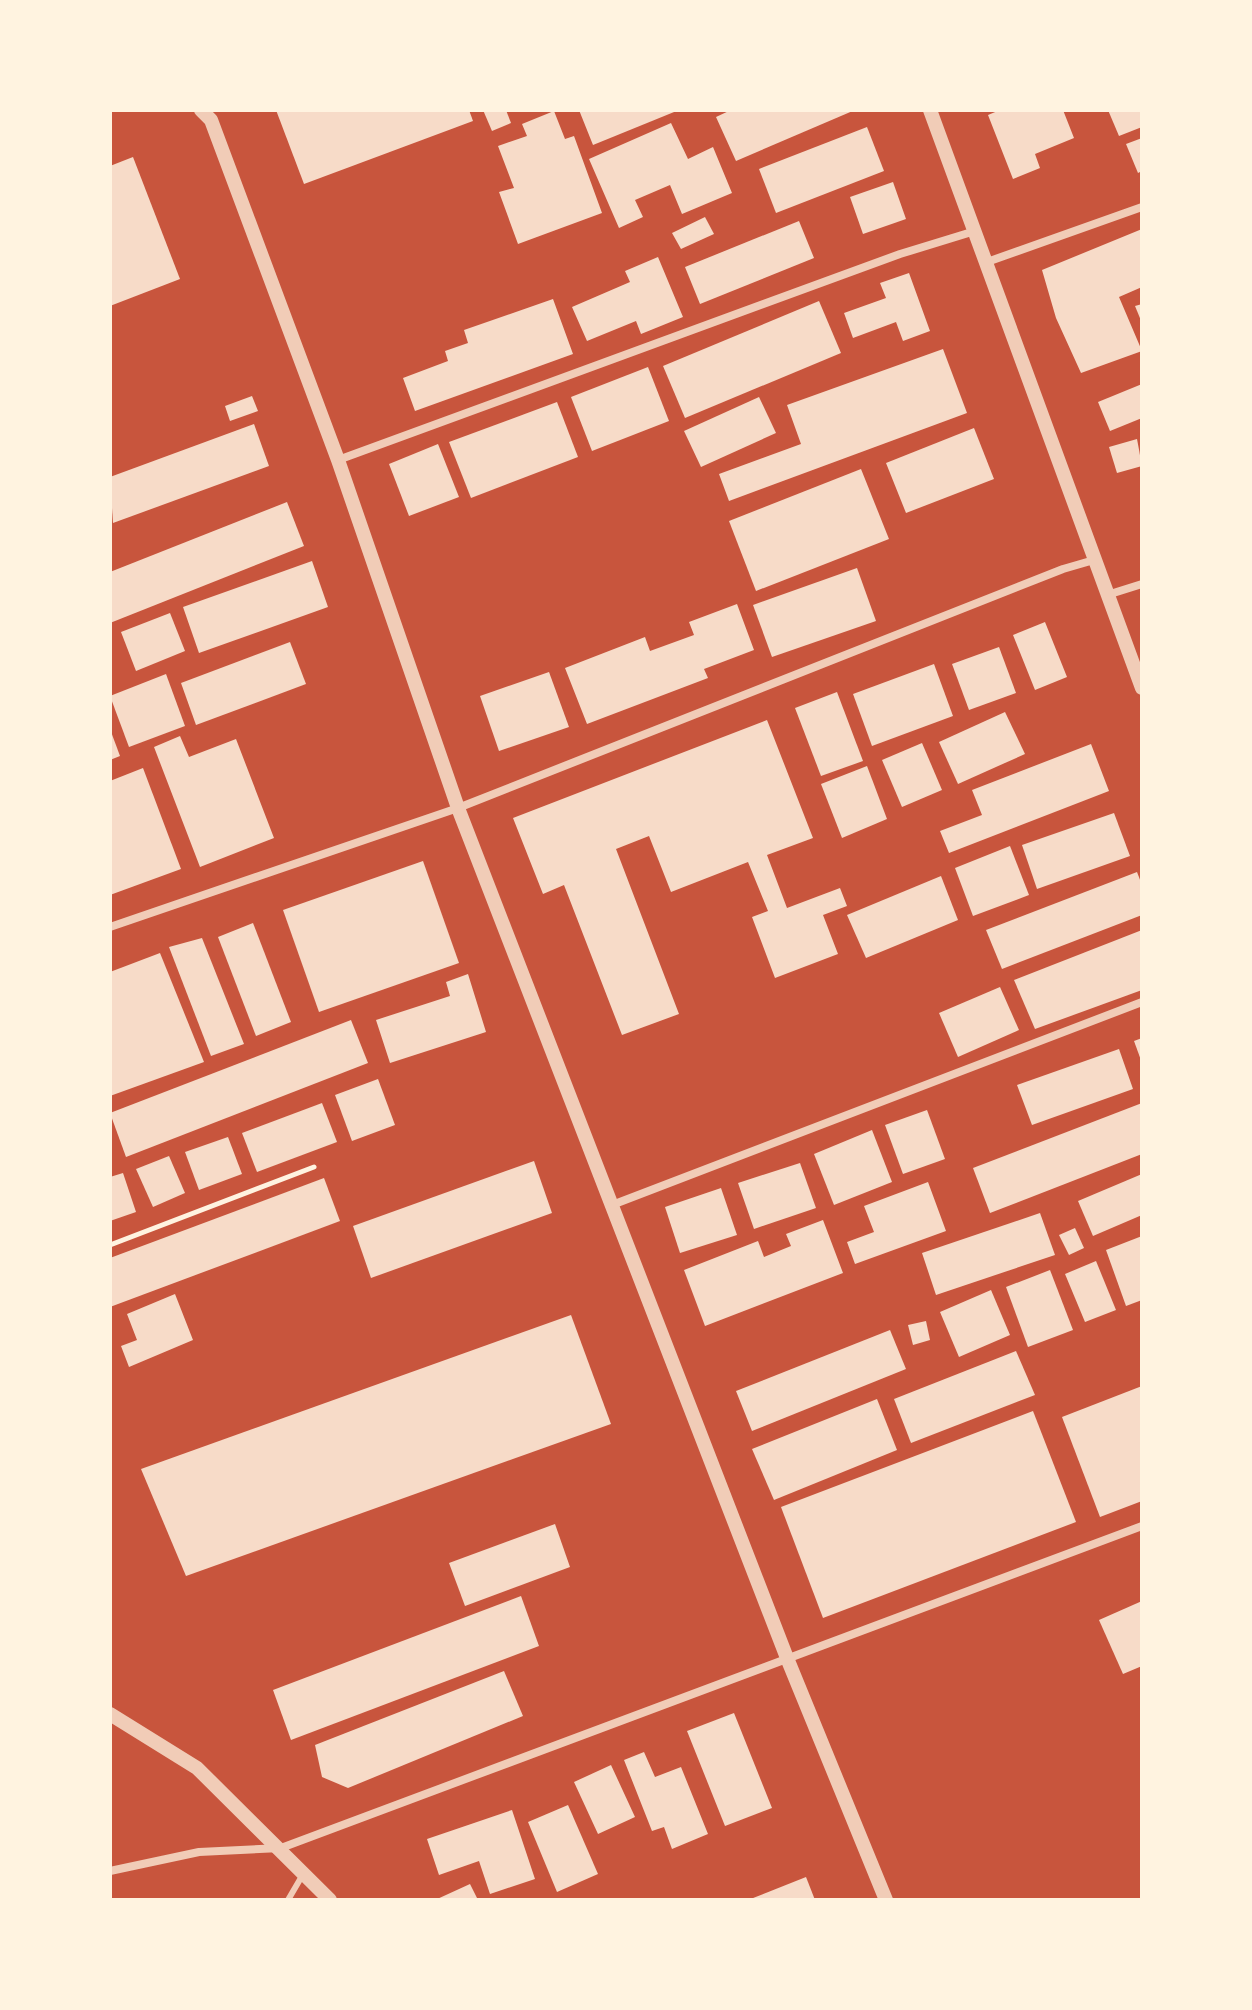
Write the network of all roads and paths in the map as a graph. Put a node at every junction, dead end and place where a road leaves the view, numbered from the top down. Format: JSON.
{"nodes":[{"id":1,"x":201,"y":110,"type":"edge"},
{"id":2,"x":930,"y":110,"type":"edge"},
{"id":3,"x":1142,"y":207,"type":"edge"},
{"id":4,"x":975,"y":230,"type":"junction"},
{"id":5,"x":988,"y":265,"type":"junction"},
{"id":6,"x":338,"y":460,"type":"junction"},
{"id":7,"x":1094,"y":560,"type":"junction"},
{"id":8,"x":1142,"y":584,"type":"edge"},
{"id":9,"x":1106,"y":595,"type":"junction"},
{"id":10,"x":1142,"y":688,"type":"edge"},
{"id":11,"x":458,"y":808,"type":"junction"},
{"id":12,"x":110,"y":927,"type":"edge"},
{"id":13,"x":1142,"y":1002,"type":"edge"},
{"id":14,"x":314,"y":1167,"type":"dead end"},
{"id":15,"x":612,"y":1205,"type":"junction"},
{"id":16,"x":110,"y":1245,"type":"edge"},
{"id":17,"x":1142,"y":1526,"type":"edge"},
{"id":18,"x":787,"y":1658,"type":"junction"},
{"id":19,"x":110,"y":1714,"type":"edge"},
{"id":20,"x":281,"y":1848,"type":"junction"},
{"id":21,"x":110,"y":1871,"type":"edge"},
{"id":22,"x":304,"y":1873,"type":"junction"},
{"id":23,"x":288,"y":1900,"type":"edge"},
{"id":24,"x":330,"y":1900,"type":"edge"},
{"id":25,"x":886,"y":1900,"type":"edge"}],
"edges":[{"from":1,"to":6,"type":"street"},
{"from":2,"to":4,"type":"street"},
{"from":3,"to":5,"type":"street"},
{"from":4,"to":5,"type":"street"},
{"from":4,"to":6,"type":"street"},
{"from":5,"to":7,"type":"street"},
{"from":6,"to":11,"type":"street"},
{"from":7,"to":9,"type":"street"},
{"from":7,"to":11,"type":"street"},
{"from":8,"to":9,"type":"street"},
{"from":9,"to":10,"type":"street"},
{"from":11,"to":12,"type":"street"},
{"from":11,"to":15,"type":"street"},
{"from":13,"to":15,"type":"street"},
{"from":14,"to":16,"type":"path"},
{"from":15,"to":18,"type":"street"},
{"from":17,"to":18,"type":"street"},
{"from":18,"to":20,"type":"street"},
{"from":18,"to":25,"type":"street"},
{"from":19,"to":20,"type":"street"},
{"from":20,"to":21,"type":"street"},
{"from":20,"to":22,"type":"street"},
{"from":22,"to":23,"type":"lane"},
{"from":22,"to":24,"type":"street"}]}
